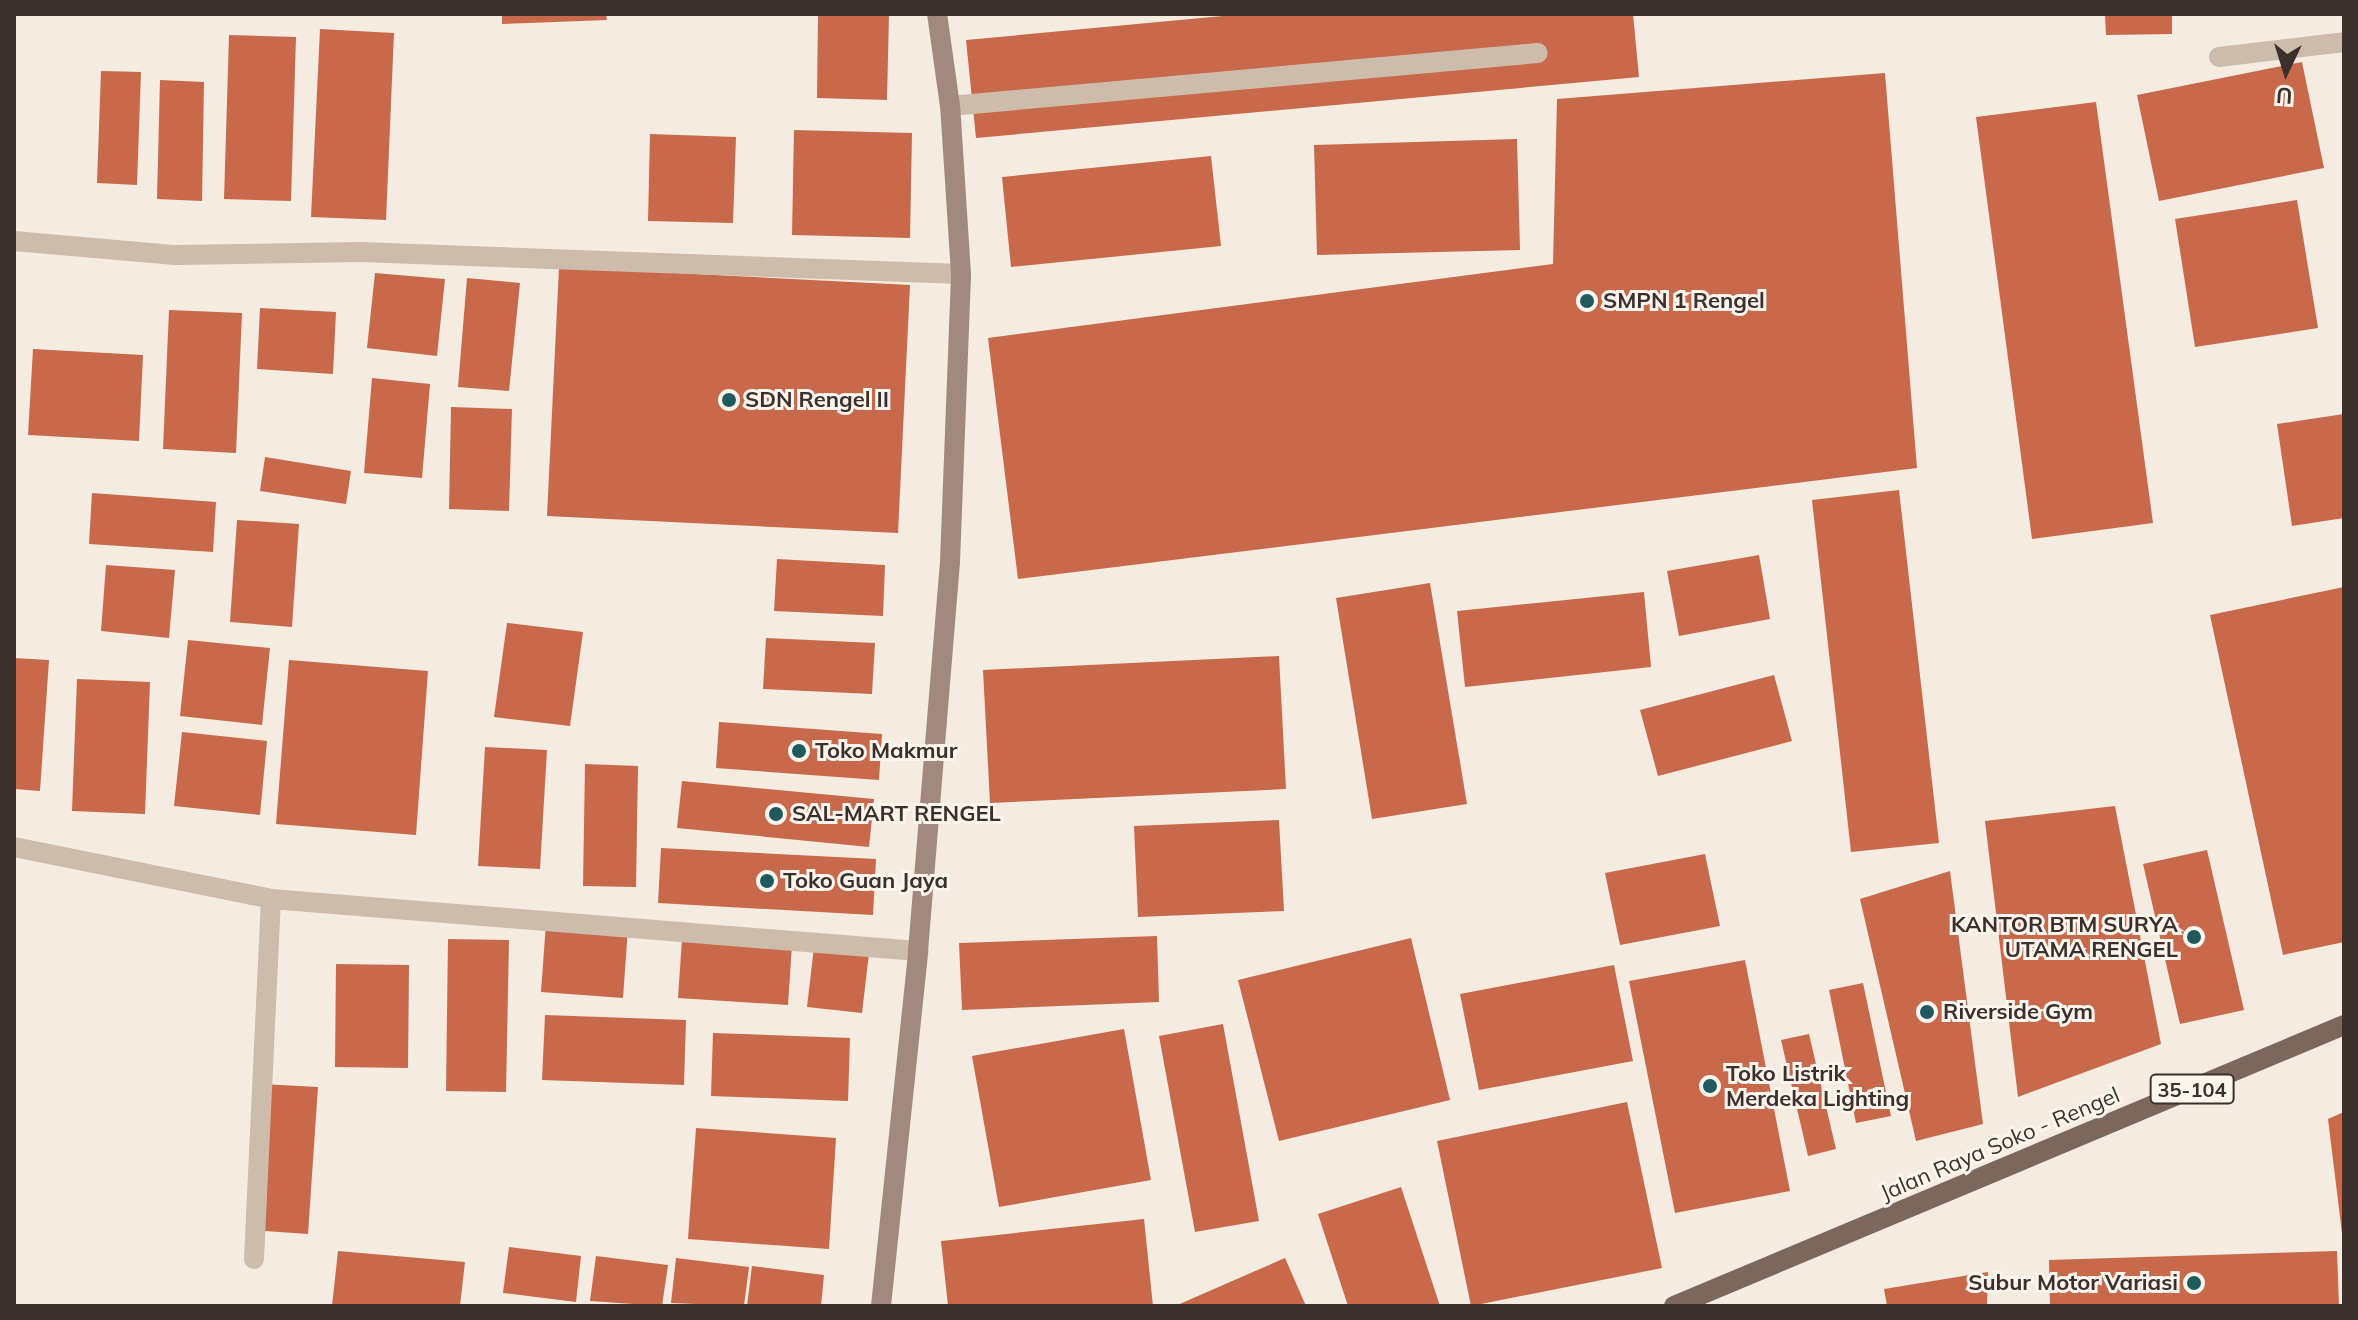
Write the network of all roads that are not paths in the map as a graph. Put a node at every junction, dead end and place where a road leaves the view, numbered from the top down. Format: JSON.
{"nodes":[{"id":1,"x":937,"y":14,"type":"edge"},
{"id":2,"x":2344,"y":42,"type":"edge"},
{"id":3,"x":1538,"y":53,"type":"dead end"},
{"id":4,"x":2219,"y":57,"type":"dead end"},
{"id":5,"x":950,"y":106,"type":"junction"},
{"id":6,"x":14,"y":241,"type":"edge"},
{"id":7,"x":961,"y":274,"type":"junction"},
{"id":8,"x":14,"y":847,"type":"edge"},
{"id":9,"x":271,"y":899,"type":"junction"},
{"id":10,"x":918,"y":951,"type":"junction"},
{"id":11,"x":2344,"y":1025,"type":"edge"},
{"id":12,"x":254,"y":1259,"type":"dead end"},
{"id":13,"x":881,"y":1306,"type":"edge"},
{"id":14,"x":1674,"y":1306,"type":"edge"}],
"edges":[{"from":1,"to":5,"type":"street"},
{"from":2,"to":4,"type":"street"},
{"from":3,"to":5,"type":"street"},
{"from":5,"to":7,"type":"street"},
{"from":6,"to":7,"type":"street"},
{"from":7,"to":10,"type":"street"},
{"from":8,"to":9,"type":"street"},
{"from":9,"to":10,"type":"street"},
{"from":9,"to":12,"type":"street"},
{"from":10,"to":13,"type":"street"},
{"from":11,"to":14,"type":"main road","name":"Jalan Raya Soko - Rengel","number":"35-104"}]}
